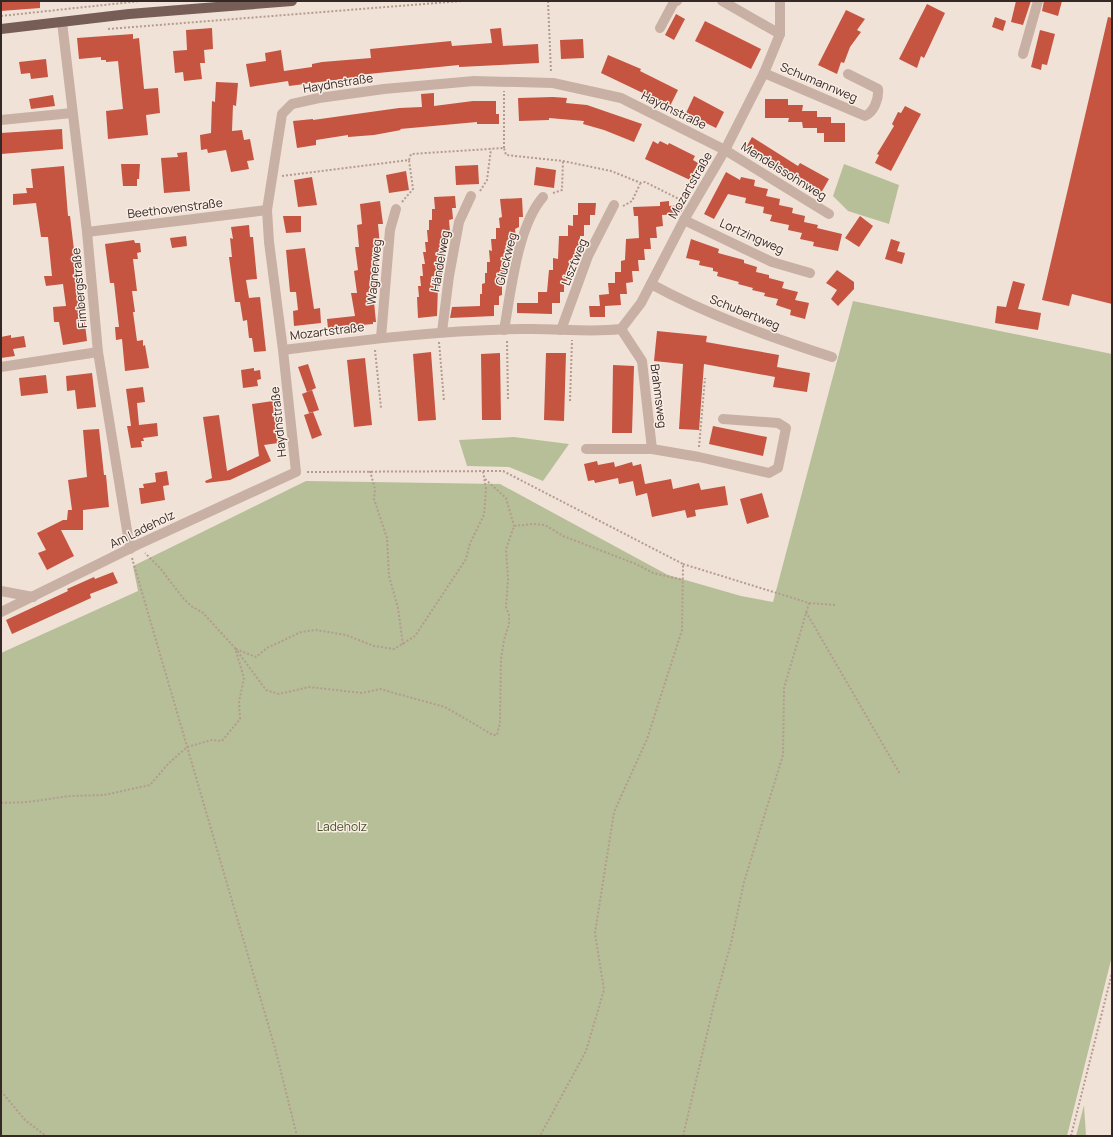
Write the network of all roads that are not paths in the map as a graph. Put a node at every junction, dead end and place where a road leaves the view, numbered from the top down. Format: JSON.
{"nodes":[{"id":1,"x":292,"y":1,"type":"edge"},
{"id":2,"x":677,"y":1,"type":"edge"},
{"id":3,"x":722,"y":1,"type":"edge"},
{"id":4,"x":780,"y":1,"type":"edge"},
{"id":5,"x":1038,"y":1,"type":"edge"},
{"id":6,"x":62,"y":22,"type":"junction"},
{"id":7,"x":660,"y":28,"type":"dead end"},
{"id":8,"x":1,"y":29,"type":"edge"},
{"id":9,"x":780,"y":34,"type":"junction"},
{"id":10,"x":1023,"y":54,"type":"dead end"},
{"id":11,"x":764,"y":73,"type":"junction"},
{"id":12,"x":848,"y":74,"type":"dead end"},
{"id":13,"x":72,"y":113,"type":"junction"},
{"id":14,"x":1,"y":120,"type":"edge"},
{"id":15,"x":725,"y":150,"type":"junction"},
{"id":16,"x":471,"y":196,"type":"road end"},
{"id":17,"x":543,"y":197,"type":"road end"},
{"id":18,"x":614,"y":205,"type":"road end"},
{"id":19,"x":396,"y":209,"type":"road end"},
{"id":20,"x":267,"y":210,"type":"junction"},
{"id":21,"x":829,"y":214,"type":"dead end"},
{"id":22,"x":684,"y":220,"type":"junction"},
{"id":23,"x":87,"y":232,"type":"junction"},
{"id":24,"x":810,"y":272,"type":"dead end"},
{"id":25,"x":650,"y":284,"type":"junction"},
{"id":26,"x":621,"y":329,"type":"junction"},
{"id":27,"x":505,"y":330,"type":"junction"},
{"id":28,"x":561,"y":330,"type":"junction"},
{"id":29,"x":440,"y":332,"type":"junction"},
{"id":30,"x":377,"y":338,"type":"junction"},
{"id":31,"x":283,"y":350,"type":"junction"},
{"id":32,"x":98,"y":352,"type":"junction"},
{"id":33,"x":832,"y":357,"type":"dead end"},
{"id":34,"x":1,"y":367,"type":"edge"},
{"id":35,"x":723,"y":419,"type":"dead end"},
{"id":36,"x":586,"y":449,"type":"dead end"},
{"id":37,"x":652,"y":449,"type":"junction"},
{"id":38,"x":296,"y":472,"type":"joint"},
{"id":39,"x":134,"y":547,"type":"junction"},
{"id":40,"x":1,"y":591,"type":"edge"},
{"id":41,"x":33,"y":598,"type":"junction"},
{"id":42,"x":1,"y":612,"type":"edge"}],
"edges":[{"from":1,"to":6,"type":"main road"},
{"from":2,"to":7,"type":"street"},
{"from":3,"to":9,"type":"street"},
{"from":4,"to":9,"type":"street","name":"Mozartstraße"},
{"from":5,"to":10,"type":"street"},
{"from":6,"to":8,"type":"main road"},
{"from":6,"to":13,"type":"street","name":"Fimbergstraße"},
{"from":9,"to":11,"type":"street","name":"Mozartstraße"},
{"from":11,"to":12,"type":"street","name":"Schumannweg"},
{"from":11,"to":15,"type":"street","name":"Mozartstraße"},
{"from":13,"to":14,"type":"street"},
{"from":13,"to":23,"type":"street","name":"Fimbergstraße"},
{"from":15,"to":20,"type":"street","name":"Haydnstraße"},
{"from":15,"to":21,"type":"street","name":"Mendelssohnweg"},
{"from":15,"to":22,"type":"street","name":"Mozartstraße"},
{"from":16,"to":29,"type":"street","name":"Händelweg"},
{"from":17,"to":27,"type":"street","name":"Gluckweg"},
{"from":18,"to":28,"type":"street","name":"Lisztweg"},
{"from":19,"to":30,"type":"street","name":"Wagnerweg"},
{"from":20,"to":23,"type":"street","name":"Beethovenstraße"},
{"from":20,"to":31,"type":"street","name":"Haydnstraße"},
{"from":22,"to":24,"type":"street","name":"Lortzingweg"},
{"from":22,"to":25,"type":"street","name":"Mozartstraße"},
{"from":23,"to":32,"type":"street","name":"Fimbergstraße"},
{"from":25,"to":26,"type":"street","name":"Mozartstraße"},
{"from":25,"to":33,"type":"street","name":"Schubertweg"},
{"from":26,"to":28,"type":"street","name":"Mozartstraße"},
{"from":26,"to":37,"type":"street","name":"Brahmsweg"},
{"from":27,"to":28,"type":"street","name":"Mozartstraße"},
{"from":27,"to":29,"type":"street","name":"Mozartstraße"},
{"from":29,"to":30,"type":"street","name":"Mozartstraße"},
{"from":30,"to":31,"type":"street","name":"Mozartstraße"},
{"from":31,"to":38,"type":"street","name":"Haydnstraße"},
{"from":32,"to":34,"type":"street"},
{"from":32,"to":39,"type":"street","name":"Fimbergstraße"},
{"from":35,"to":37,"type":"street"},
{"from":36,"to":37,"type":"street"},
{"from":38,"to":39,"type":"street","name":"Am Ladeholz"},
{"from":39,"to":41,"type":"street","name":"Am Ladeholz"},
{"from":40,"to":41,"type":"street"},
{"from":41,"to":42,"type":"street","name":"Am Ladeholz"}]}
